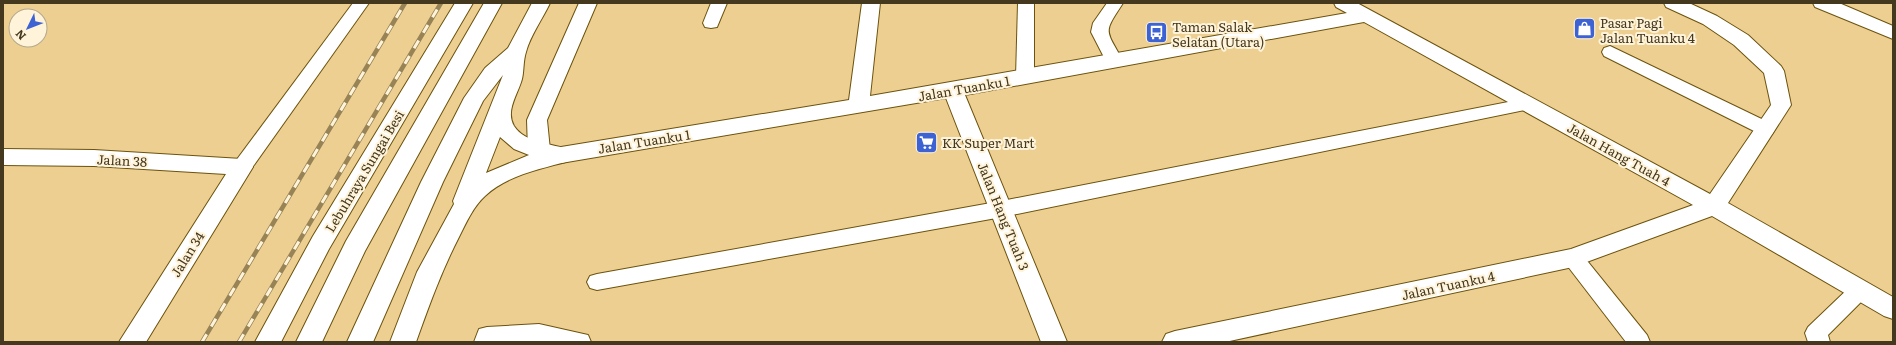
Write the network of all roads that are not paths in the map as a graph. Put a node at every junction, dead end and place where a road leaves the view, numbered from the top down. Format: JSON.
{"nodes":[{"id":1,"x":361,"y":3,"type":"edge"},
{"id":2,"x":464,"y":3,"type":"edge"},
{"id":3,"x":493,"y":3,"type":"edge"},
{"id":4,"x":540,"y":3,"type":"edge"},
{"id":5,"x":588,"y":3,"type":"edge"},
{"id":6,"x":719,"y":3,"type":"edge"},
{"id":7,"x":871,"y":3,"type":"edge"},
{"id":8,"x":1026,"y":3,"type":"edge"},
{"id":9,"x":1115,"y":3,"type":"edge"},
{"id":10,"x":1343,"y":3,"type":"edge"},
{"id":11,"x":1673,"y":3,"type":"edge"},
{"id":12,"x":1822,"y":3,"type":"edge"},
{"id":13,"x":1366,"y":16,"type":"junction"},
{"id":14,"x":711,"y":23,"type":"dead end"},
{"id":15,"x":1893,"y":33,"type":"edge"},
{"id":16,"x":516,"y":52,"type":"junction"},
{"id":17,"x":1610,"y":52,"type":"dead end"},
{"id":18,"x":1114,"y":61,"type":"junction"},
{"id":19,"x":1025,"y":76,"type":"junction"},
{"id":20,"x":953,"y":90,"type":"junction"},
{"id":21,"x":1529,"y":104,"type":"junction"},
{"id":22,"x":859,"y":106,"type":"junction"},
{"id":23,"x":500,"y":107,"type":"junction"},
{"id":24,"x":1766,"y":129,"type":"junction"},
{"id":25,"x":539,"y":150,"type":"junction"},
{"id":26,"x":561,"y":155,"type":"junction"},
{"id":27,"x":3,"y":157,"type":"edge"},
{"id":28,"x":242,"y":167,"type":"junction"},
{"id":29,"x":1714,"y":206,"type":"junction"},
{"id":30,"x":1002,"y":209,"type":"junction"},
{"id":31,"x":458,"y":214,"type":"junction"},
{"id":32,"x":1573,"y":258,"type":"junction"},
{"id":33,"x":597,"y":282,"type":"dead end"},
{"id":34,"x":1860,"y":290,"type":"junction"},
{"id":35,"x":1893,"y":309,"type":"edge"},
{"id":36,"x":132,"y":342,"type":"edge"},
{"id":37,"x":268,"y":342,"type":"edge"},
{"id":38,"x":309,"y":342,"type":"edge"},
{"id":39,"x":360,"y":342,"type":"edge"},
{"id":40,"x":403,"y":342,"type":"edge"},
{"id":41,"x":485,"y":342,"type":"edge"},
{"id":42,"x":580,"y":342,"type":"edge"},
{"id":43,"x":1054,"y":342,"type":"edge"},
{"id":44,"x":1175,"y":342,"type":"edge"},
{"id":45,"x":1639,"y":342,"type":"edge"},
{"id":46,"x":1819,"y":342,"type":"edge"}],
"edges":[{"from":1,"to":28,"type":"lane"},
{"from":2,"to":37,"type":"main road","name":"Lebuhraya Sungai Besi"},
{"from":3,"to":38,"type":"main road"},
{"from":4,"to":16,"type":"main road"},
{"from":5,"to":25,"type":"main road"},
{"from":6,"to":14,"type":"lane"},
{"from":7,"to":22,"type":"main road"},
{"from":8,"to":19,"type":"lane"},
{"from":9,"to":18,"type":"lane"},
{"from":10,"to":13,"type":"main road","name":"Jalan Hang Tuah 4"},
{"from":11,"to":24,"type":"main road"},
{"from":12,"to":15,"type":"main road"},
{"from":13,"to":18,"type":"main road","name":"Jalan Tuanku 1"},
{"from":13,"to":21,"type":"main road","name":"Jalan Hang Tuah 4"},
{"from":16,"to":23,"type":"main road"},
{"from":16,"to":39,"type":"main road"},
{"from":17,"to":24,"type":"lane"},
{"from":18,"to":19,"type":"main road","name":"Jalan Tuanku 1"},
{"from":19,"to":20,"type":"main road","name":"Jalan Tuanku 1"},
{"from":20,"to":22,"type":"main road","name":"Jalan Tuanku 1"},
{"from":20,"to":30,"type":"main road","name":"Jalan Hang Tuah 3"},
{"from":21,"to":29,"type":"main road","name":"Jalan Hang Tuah 4"},
{"from":21,"to":30,"type":"lane"},
{"from":22,"to":26,"type":"main road","name":"Jalan Tuanku 1"},
{"from":23,"to":25,"type":"main road"},
{"from":23,"to":31,"type":"main road"},
{"from":24,"to":29,"type":"main road"},
{"from":25,"to":26,"type":"main road"},
{"from":26,"to":31,"type":"main road","name":"Jalan Tuanku 1"},
{"from":27,"to":28,"type":"main road","name":"Jalan 38"},
{"from":28,"to":36,"type":"main road","name":"Jalan 34"},
{"from":29,"to":32,"type":"main road","name":"Jalan Tuanku 4"},
{"from":29,"to":34,"type":"main road","name":"Jalan Hang Tuah 4"},
{"from":30,"to":33,"type":"lane"},
{"from":30,"to":43,"type":"main road","name":"Jalan Hang Tuah 3"},
{"from":31,"to":40,"type":"main road"},
{"from":32,"to":44,"type":"main road","name":"Jalan Tuanku 4"},
{"from":32,"to":45,"type":"lane"},
{"from":34,"to":35,"type":"main road","name":"Jalan Hang Tuah 4"},
{"from":34,"to":46,"type":"lane"},
{"from":41,"to":42,"type":"lane"}]}
